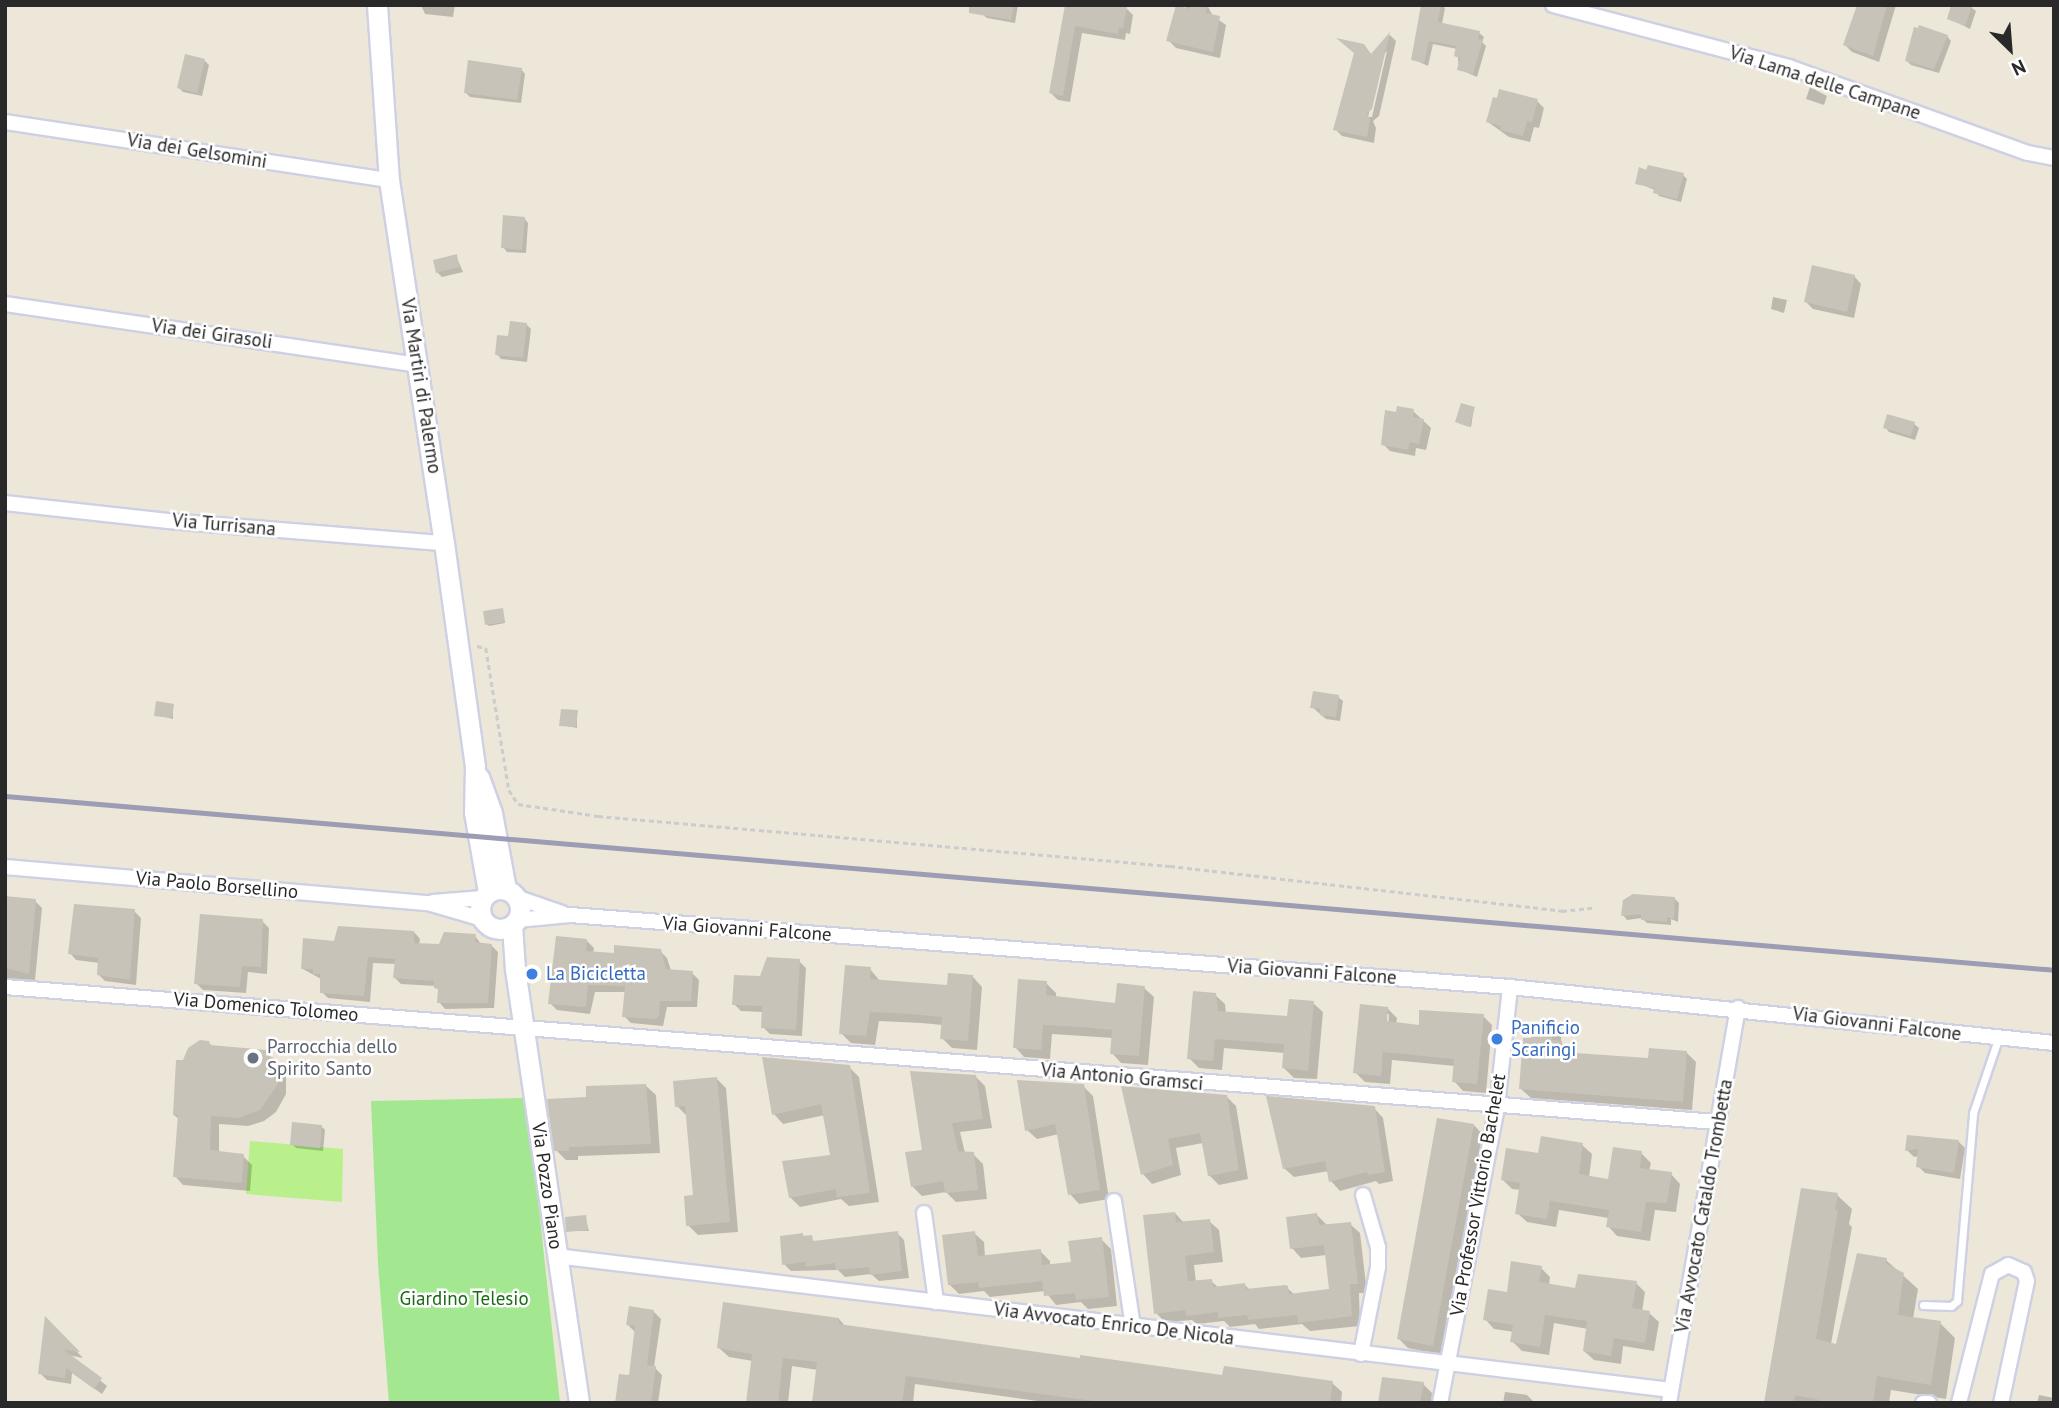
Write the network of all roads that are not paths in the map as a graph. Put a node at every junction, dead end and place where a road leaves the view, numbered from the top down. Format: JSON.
{"nodes":[{"id":1,"x":377,"y":5,"type":"edge"},
{"id":2,"x":1553,"y":5,"type":"edge"},
{"id":3,"x":5,"y":122,"type":"edge"},
{"id":4,"x":2054,"y":158,"type":"edge"},
{"id":5,"x":389,"y":180,"type":"junction"},
{"id":6,"x":5,"y":304,"type":"edge"},
{"id":7,"x":418,"y":365,"type":"junction"},
{"id":8,"x":5,"y":503,"type":"edge"},
{"id":9,"x":444,"y":543,"type":"junction"},
{"id":10,"x":475,"y":766,"type":"joint"},
{"id":11,"x":5,"y":867,"type":"edge"},
{"id":12,"x":498,"y":894,"type":"junction"},
{"id":13,"x":428,"y":902,"type":"junction"},
{"id":14,"x":570,"y":915,"type":"junction"},
{"id":15,"x":502,"y":923,"type":"junction"},
{"id":16,"x":1510,"y":986,"type":"junction"},
{"id":17,"x":5,"y":988,"type":"edge"},
{"id":18,"x":1738,"y":1008,"type":"junction"},
{"id":19,"x":526,"y":1031,"type":"junction"},
{"id":20,"x":1998,"y":1038,"type":"junction"},
{"id":21,"x":2054,"y":1043,"type":"edge"},
{"id":22,"x":1497,"y":1107,"type":"junction"},
{"id":23,"x":1718,"y":1122,"type":"junction"},
{"id":24,"x":1363,"y":1195,"type":"dead end"},
{"id":25,"x":1114,"y":1201,"type":"dead end"},
{"id":26,"x":924,"y":1213,"type":"dead end"},
{"id":27,"x":556,"y":1256,"type":"junction"},
{"id":28,"x":936,"y":1302,"type":"junction"},
{"id":29,"x":1923,"y":1305,"type":"dead end"},
{"id":30,"x":1133,"y":1326,"type":"junction"},
{"id":31,"x":1361,"y":1353,"type":"junction"},
{"id":32,"x":1447,"y":1364,"type":"junction"},
{"id":33,"x":1670,"y":1397,"type":"edge"},
{"id":34,"x":579,"y":1403,"type":"edge"},
{"id":35,"x":1440,"y":1403,"type":"edge"},
{"id":36,"x":1923,"y":1403,"type":"edge"},
{"id":37,"x":1929,"y":1403,"type":"edge"},
{"id":38,"x":1959,"y":1403,"type":"edge"},
{"id":39,"x":2001,"y":1403,"type":"edge"}],
"edges":[{"from":1,"to":5,"type":"street","name":"Via Martiri di Palermo"},
{"from":2,"to":4,"type":"street","name":"Via Lama delle Campane"},
{"from":3,"to":5,"type":"street","name":"Via dei Gelsomini"},
{"from":5,"to":7,"type":"street","name":"Via Martiri di Palermo"},
{"from":6,"to":7,"type":"street","name":"Via dei Girasoli"},
{"from":7,"to":9,"type":"street","name":"Via Martiri di Palermo"},
{"from":8,"to":9,"type":"street","name":"Via Turrisana"},
{"from":9,"to":10,"type":"street","name":"Via Martiri di Palermo"},
{"from":10,"to":12,"type":"street","name":"Via Pozzo Piano"},
{"from":11,"to":13,"type":"street","name":"Via Paolo Borsellino"},
{"from":12,"to":13,"type":"street","name":"Via Paolo Borsellino"},
{"from":12,"to":14,"type":"street","name":"Via Giovanni Falcone"},
{"from":12,"to":15,"type":"street","name":"Via Pozzo Piano"},
{"from":12,"to":15,"type":"street","name":"Via Pozzo Piano"},
{"from":13,"to":15,"type":"street","name":"Via Paolo Borsellino"},
{"from":14,"to":15,"type":"street","name":"Via Giovanni Falcone"},
{"from":14,"to":16,"type":"street","name":"Via Giovanni Falcone"},
{"from":15,"to":19,"type":"street","name":"Via Pozzo Piano"},
{"from":16,"to":18,"type":"street","name":"Via Giovanni Falcone"},
{"from":16,"to":22,"type":"street","name":"Via Professor Vittorio Bachelet"},
{"from":17,"to":19,"type":"street","name":"Via Domenico Tolomeo"},
{"from":18,"to":20,"type":"street","name":"Via Giovanni Falcone"},
{"from":18,"to":23,"type":"street","name":"Via Avvocato Cataldo Trombetta"},
{"from":19,"to":22,"type":"street","name":"Via Antonio Gramsci"},
{"from":19,"to":27,"type":"street","name":"Via Pozzo Piano"},
{"from":20,"to":21,"type":"street","name":"Via Giovanni Falcone"},
{"from":20,"to":29,"type":"lane"},
{"from":22,"to":23,"type":"street","name":"Via Antonio Gramsci"},
{"from":22,"to":32,"type":"street","name":"Via Professor Vittorio Bachelet"},
{"from":23,"to":33,"type":"street","name":"Via Avvocato Cataldo Trombetta"},
{"from":24,"to":31,"type":"street"},
{"from":25,"to":30,"type":"street"},
{"from":26,"to":28,"type":"street"},
{"from":27,"to":28,"type":"street","name":"Via Avvocato Enrico De Nicola"},
{"from":27,"to":34,"type":"street","name":"Via Pozzo Piano"},
{"from":28,"to":30,"type":"street","name":"Via Avvocato Enrico De Nicola"},
{"from":30,"to":31,"type":"street","name":"Via Avvocato Enrico De Nicola"},
{"from":31,"to":32,"type":"street","name":"Via Avvocato Enrico De Nicola"},
{"from":32,"to":33,"type":"street","name":"Via Avvocato Enrico De Nicola"},
{"from":32,"to":35,"type":"street","name":"Via Professor Vittorio Bachelet"},
{"from":36,"to":37,"type":"street"},
{"from":38,"to":39,"type":"street"}]}
